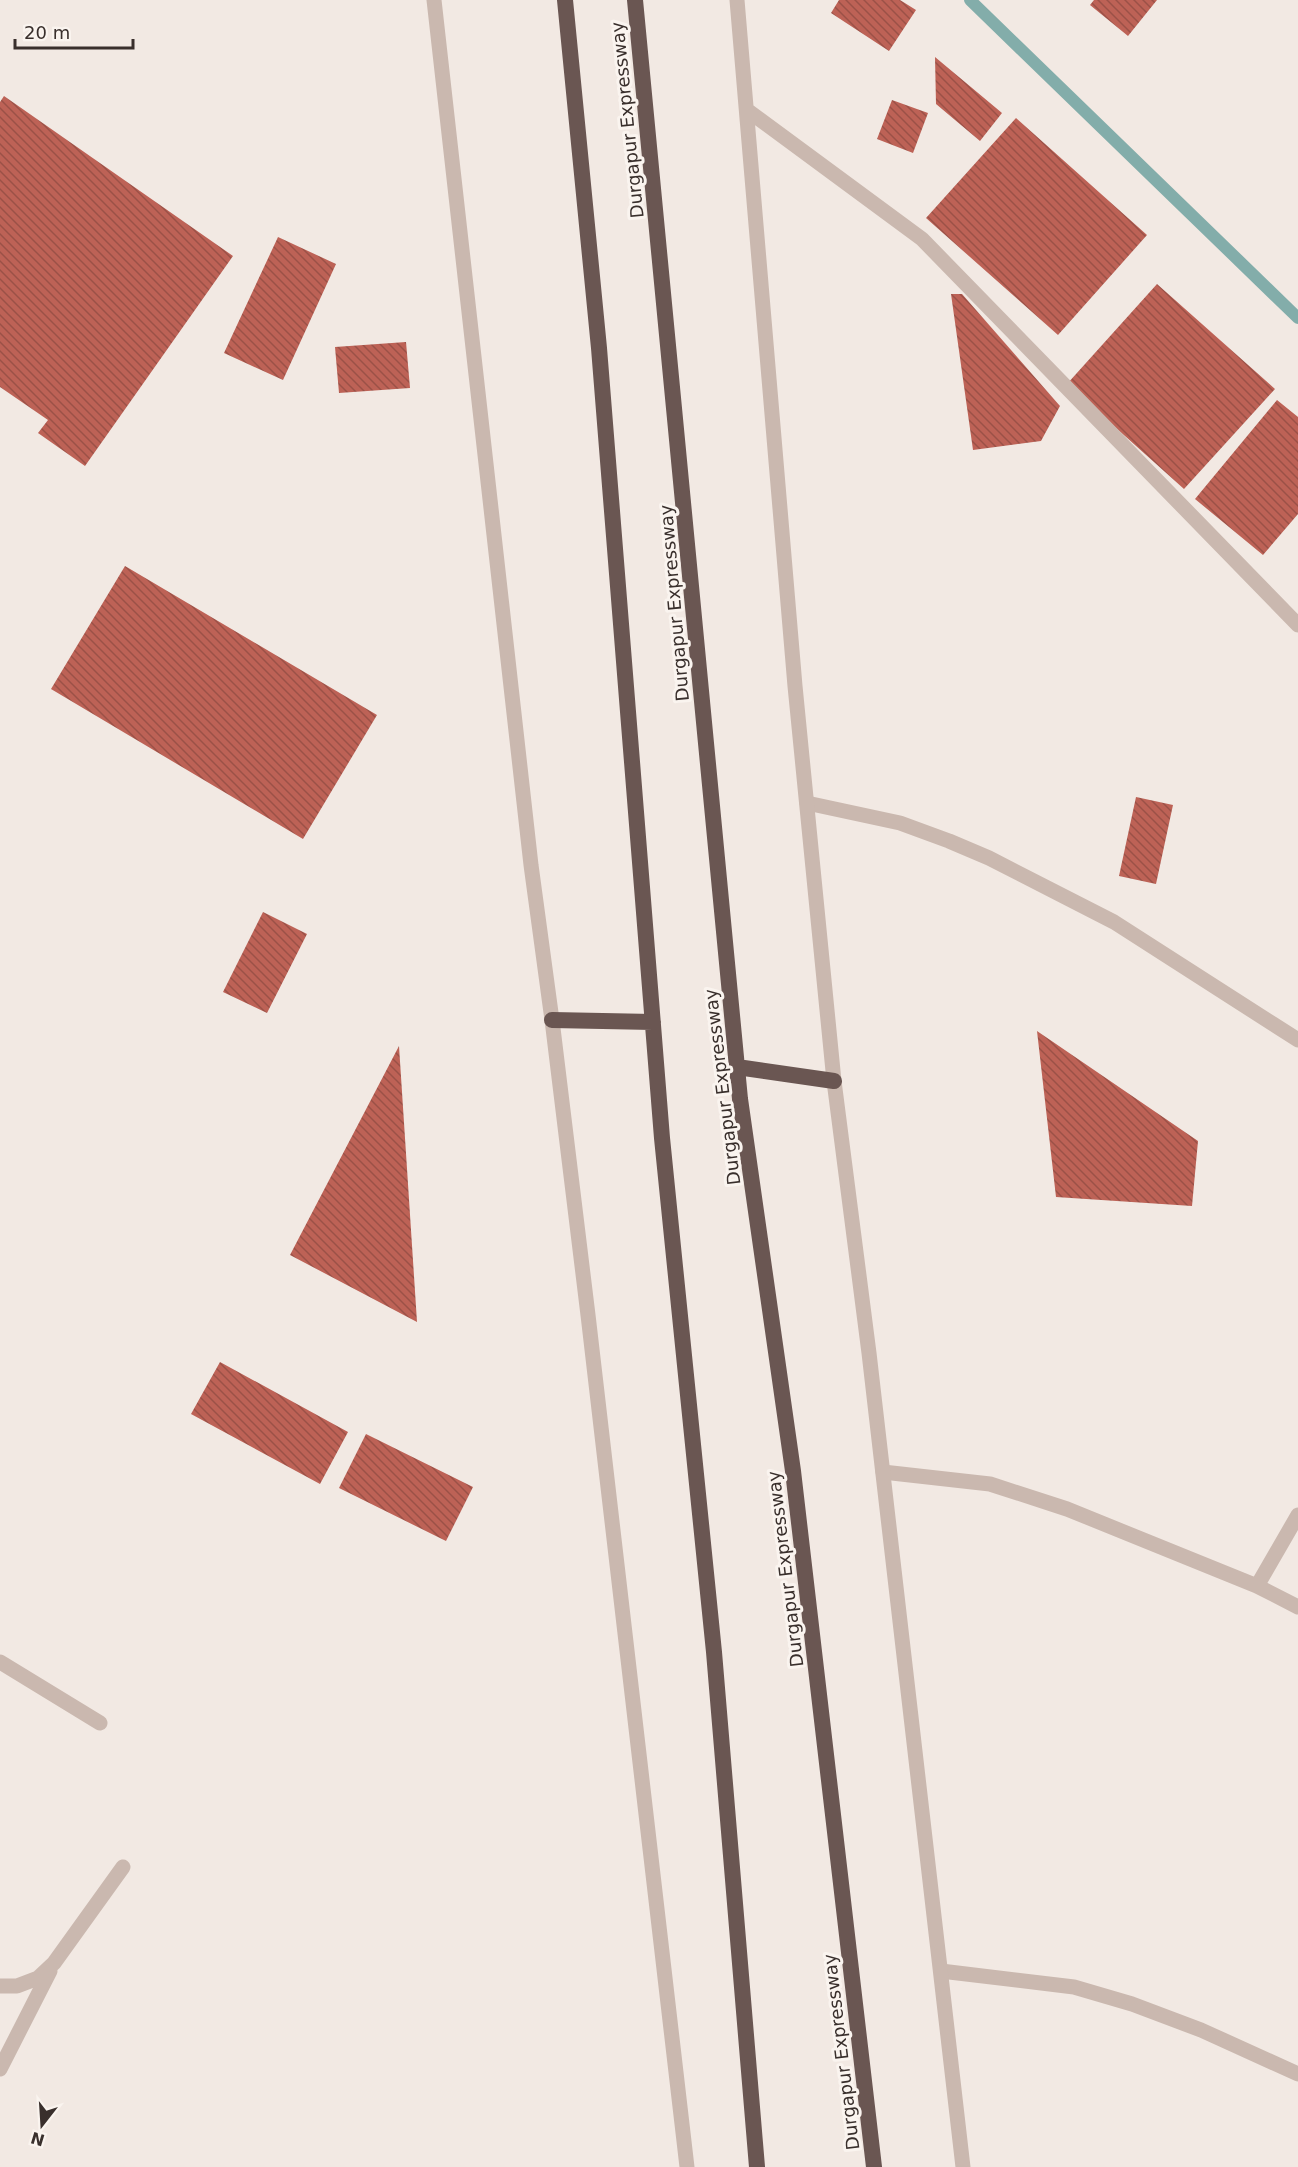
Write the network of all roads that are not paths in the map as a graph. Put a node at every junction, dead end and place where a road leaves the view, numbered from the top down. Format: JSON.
{"nodes":[{"id":1,"x":434,"y":0,"type":"edge"},
{"id":2,"x":565,"y":0,"type":"edge"},
{"id":3,"x":635,"y":0,"type":"edge"},
{"id":4,"x":737,"y":0,"type":"edge"},
{"id":5,"x":747,"y":110,"type":"junction"},
{"id":6,"x":1298,"y":625,"type":"edge"},
{"id":7,"x":807,"y":803,"type":"junction"},
{"id":8,"x":552,"y":1020,"type":"junction"},
{"id":9,"x":653,"y":1022,"type":"junction"},
{"id":10,"x":1298,"y":1040,"type":"edge"},
{"id":11,"x":737,"y":1067,"type":"junction"},
{"id":12,"x":834,"y":1081,"type":"junction"},
{"id":13,"x":883,"y":1472,"type":"junction"},
{"id":14,"x":1298,"y":1515,"type":"edge"},
{"id":15,"x":1257,"y":1586,"type":"junction"},
{"id":16,"x":1298,"y":1607,"type":"edge"},
{"id":17,"x":0,"y":1662,"type":"edge"},
{"id":18,"x":100,"y":1723,"type":"dead end"},
{"id":19,"x":123,"y":1867,"type":"dead end"},
{"id":20,"x":54,"y":1963,"type":"junction"},
{"id":21,"x":941,"y":1971,"type":"junction"},
{"id":22,"x":0,"y":1986,"type":"edge"},
{"id":23,"x":0,"y":2069,"type":"edge"},
{"id":24,"x":1298,"y":2074,"type":"edge"},
{"id":25,"x":687,"y":2167,"type":"edge"},
{"id":26,"x":758,"y":2167,"type":"edge"},
{"id":27,"x":874,"y":2167,"type":"edge"},
{"id":28,"x":963,"y":2167,"type":"edge"}],
"edges":[{"from":1,"to":8,"type":"street"},
{"from":2,"to":9,"type":"highway"},
{"from":3,"to":11,"type":"highway","name":"Durgapur Expressway"},
{"from":4,"to":5,"type":"street"},
{"from":5,"to":6,"type":"street"},
{"from":5,"to":7,"type":"street"},
{"from":7,"to":10,"type":"street"},
{"from":7,"to":12,"type":"street"},
{"from":8,"to":9,"type":"highway"},
{"from":8,"to":25,"type":"street"},
{"from":9,"to":26,"type":"highway"},
{"from":11,"to":12,"type":"highway"},
{"from":11,"to":27,"type":"highway","name":"Durgapur Expressway"},
{"from":12,"to":13,"type":"street"},
{"from":13,"to":15,"type":"street"},
{"from":13,"to":21,"type":"street"},
{"from":14,"to":15,"type":"street"},
{"from":15,"to":16,"type":"street"},
{"from":17,"to":18,"type":"street"},
{"from":19,"to":20,"type":"street"},
{"from":20,"to":22,"type":"street"},
{"from":20,"to":23,"type":"street"},
{"from":21,"to":24,"type":"street"},
{"from":21,"to":28,"type":"street"}]}
